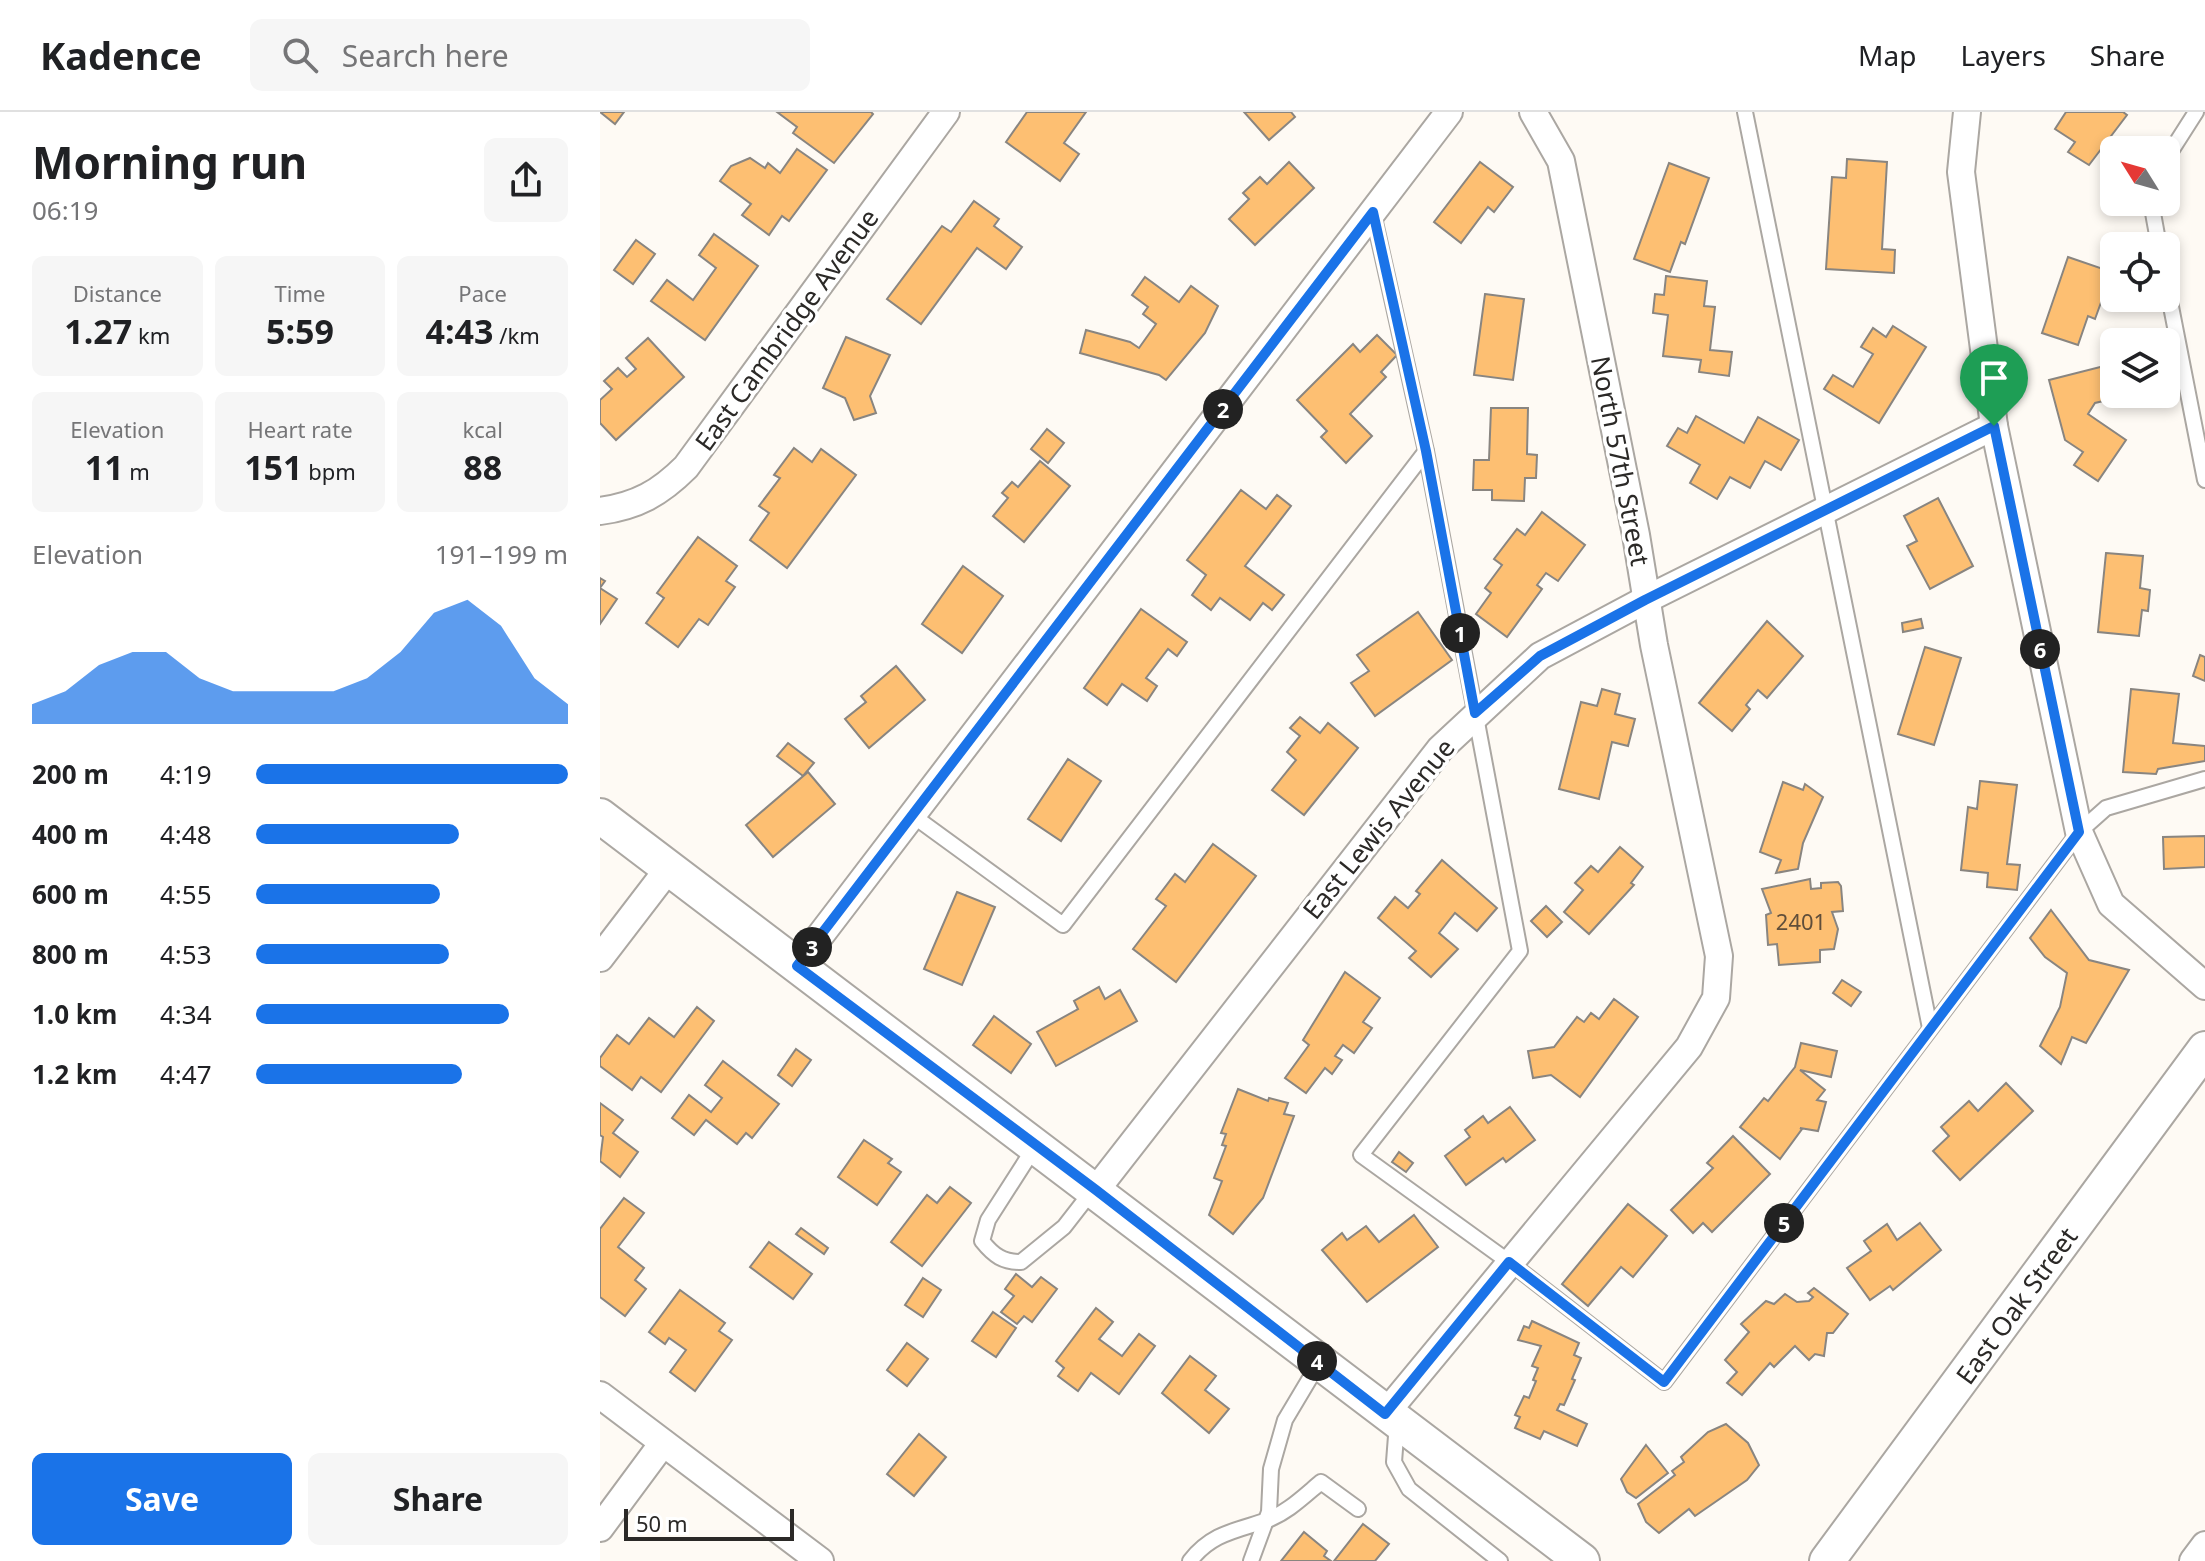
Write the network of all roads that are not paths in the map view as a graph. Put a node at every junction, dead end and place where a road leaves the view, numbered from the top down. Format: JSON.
{"nodes":[{"id":1,"x":946,"y":112,"type":"edge"},
{"id":2,"x":1449,"y":112,"type":"edge"},
{"id":3,"x":1533,"y":112,"type":"edge"},
{"id":4,"x":1745,"y":112,"type":"edge"},
{"id":5,"x":1967,"y":112,"type":"edge"},
{"id":6,"x":2196,"y":112,"type":"edge"},
{"id":7,"x":2180,"y":137,"type":"edge"},
{"id":8,"x":1373,"y":212,"type":"junction"},
{"id":9,"x":2172,"y":312,"type":"edge"},
{"id":10,"x":1994,"y":426,"type":"junction"},
{"id":11,"x":1426,"y":451,"type":"junction"},
{"id":12,"x":2205,"y":480,"type":"edge"},
{"id":13,"x":600,"y":511,"type":"edge"},
{"id":14,"x":1824,"y":511,"type":"junction"},
{"id":15,"x":1645,"y":600,"type":"junction"},
{"id":16,"x":1475,"y":713,"type":"junction"},
{"id":17,"x":2205,"y":779,"type":"edge"},
{"id":18,"x":912,"y":815,"type":"junction"},
{"id":19,"x":600,"y":816,"type":"edge"},
{"id":20,"x":2079,"y":832,"type":"junction"},
{"id":21,"x":669,"y":868,"type":"junction"},
{"id":22,"x":600,"y":958,"type":"edge"},
{"id":23,"x":797,"y":966,"type":"junction"},
{"id":24,"x":2205,"y":986,"type":"edge"},
{"id":25,"x":1930,"y":1028,"type":"junction"},
{"id":26,"x":2205,"y":1049,"type":"edge"},
{"id":27,"x":1036,"y":1145,"type":"junction"},
{"id":28,"x":1095,"y":1189,"type":"junction"},
{"id":29,"x":1509,"y":1262,"type":"junction"},
{"id":30,"x":1319,"y":1363,"type":"junction"},
{"id":31,"x":600,"y":1395,"type":"edge"},
{"id":32,"x":1391,"y":1418,"type":"junction"},
{"id":33,"x":663,"y":1443,"type":"junction"},
{"id":34,"x":1358,"y":1509,"type":"dead end"},
{"id":35,"x":1266,"y":1520,"type":"junction"},
{"id":36,"x":600,"y":1528,"type":"edge"},
{"id":37,"x":2205,"y":1545,"type":"edge"},
{"id":38,"x":1563,"y":1556,"type":"edge"},
{"id":39,"x":820,"y":1561,"type":"edge"},
{"id":40,"x":1190,"y":1561,"type":"edge"},
{"id":41,"x":1251,"y":1561,"type":"edge"},
{"id":42,"x":1500,"y":1561,"type":"edge"},
{"id":43,"x":1827,"y":1561,"type":"edge"},
{"id":44,"x":2193,"y":1561,"type":"edge"}],
"edges":[{"from":1,"to":13,"type":"street","name":"East Cambridge Avenue"},
{"from":2,"to":8,"type":"street"},
{"from":3,"to":15,"type":"street","name":"North 57th Street"},
{"from":4,"to":14,"type":"lane"},
{"from":5,"to":10,"type":"street"},
{"from":6,"to":7,"type":"lane"},
{"from":8,"to":11,"type":"lane"},
{"from":8,"to":18,"type":"street"},
{"from":9,"to":12,"type":"lane"},
{"from":10,"to":14,"type":"street","name":"East Lewis Avenue"},
{"from":10,"to":20,"type":"street"},
{"from":11,"to":16,"type":"lane"},
{"from":11,"to":18,"type":"lane"},
{"from":14,"to":15,"type":"street","name":"East Lewis Avenue"},
{"from":14,"to":25,"type":"lane"},
{"from":15,"to":16,"type":"street","name":"East Lewis Avenue"},
{"from":15,"to":29,"type":"street","name":"North 57th Street"},
{"from":16,"to":28,"type":"street","name":"East Lewis Avenue"},
{"from":16,"to":29,"type":"lane"},
{"from":17,"to":20,"type":"lane"},
{"from":18,"to":23,"type":"street"},
{"from":19,"to":21,"type":"street"},
{"from":20,"to":24,"type":"street"},
{"from":20,"to":25,"type":"lane"},
{"from":21,"to":22,"type":"street"},
{"from":21,"to":23,"type":"street"},
{"from":23,"to":27,"type":"street"},
{"from":25,"to":29,"type":"lane"},
{"from":26,"to":43,"type":"street","name":"East Oak Street"},
{"from":27,"to":28,"type":"street"},
{"from":27,"to":28,"type":"lane"},
{"from":28,"to":30,"type":"street"},
{"from":29,"to":32,"type":"street","name":"North 57th Street"},
{"from":30,"to":32,"type":"street"},
{"from":30,"to":35,"type":"lane"},
{"from":31,"to":33,"type":"street"},
{"from":32,"to":38,"type":"street"},
{"from":32,"to":42,"type":"lane"},
{"from":33,"to":36,"type":"street"},
{"from":33,"to":39,"type":"street"},
{"from":34,"to":35,"type":"lane"},
{"from":35,"to":40,"type":"lane"},
{"from":35,"to":41,"type":"lane"},
{"from":37,"to":44,"type":"street"}]}
